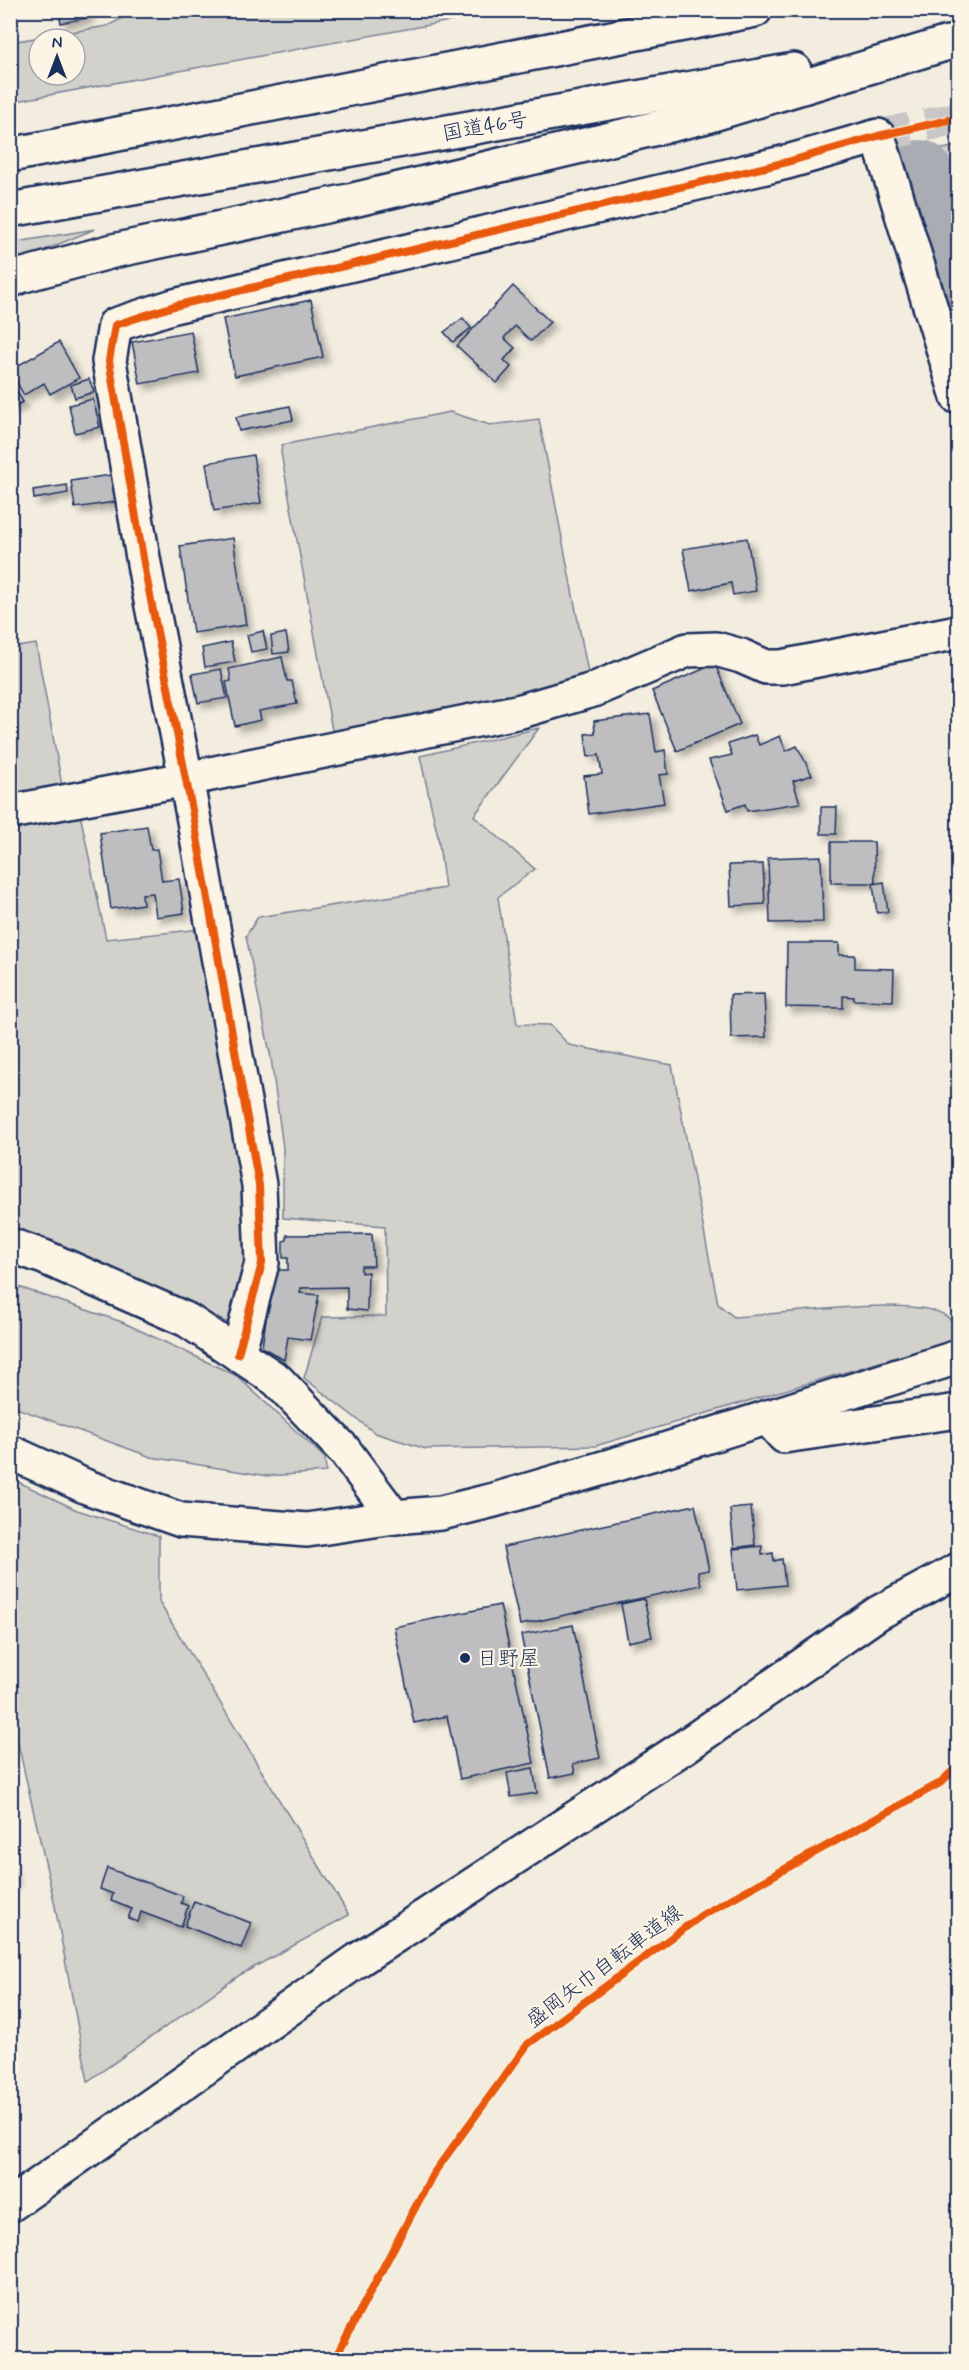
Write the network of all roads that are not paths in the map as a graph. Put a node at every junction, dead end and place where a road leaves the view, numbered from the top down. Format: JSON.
{"nodes":[{"id":1,"x":755,"y":10,"type":"edge"},
{"id":2,"x":953,"y":42,"type":"edge"},
{"id":3,"x":10,"y":155,"type":"edge"},
{"id":4,"x":10,"y":210,"type":"edge"},
{"id":5,"x":10,"y":280,"type":"edge"},
{"id":6,"x":958,"y":397,"type":"edge"},
{"id":7,"x":958,"y":632,"type":"edge"},
{"id":8,"x":186,"y":779,"type":"junction"},
{"id":9,"x":10,"y":812,"type":"edge"},
{"id":10,"x":10,"y":1245,"type":"edge"},
{"id":11,"x":238,"y":1354,"type":"junction"},
{"id":12,"x":958,"y":1357,"type":"edge"},
{"id":13,"x":958,"y":1411,"type":"edge"},
{"id":14,"x":767,"y":1417,"type":"junction"},
{"id":15,"x":10,"y":1452,"type":"edge"},
{"id":16,"x":394,"y":1517,"type":"junction"},
{"id":17,"x":958,"y":1570,"type":"edge"},
{"id":18,"x":10,"y":2205,"type":"edge"}],
"edges":[{"from":1,"to":3,"type":"main road"},
{"from":2,"to":4,"type":"main road","name":"国道46号"},
{"from":2,"to":5,"type":"main road"},
{"from":6,"to":8,"type":"main road"},
{"from":7,"to":8,"type":"main road"},
{"from":8,"to":9,"type":"main road"},
{"from":8,"to":11,"type":"main road"},
{"from":10,"to":11,"type":"main road"},
{"from":11,"to":16,"type":"main road"},
{"from":12,"to":14,"type":"main road"},
{"from":13,"to":14,"type":"main road"},
{"from":14,"to":16,"type":"main road"},
{"from":15,"to":16,"type":"main road"},
{"from":17,"to":18,"type":"main road"}]}
